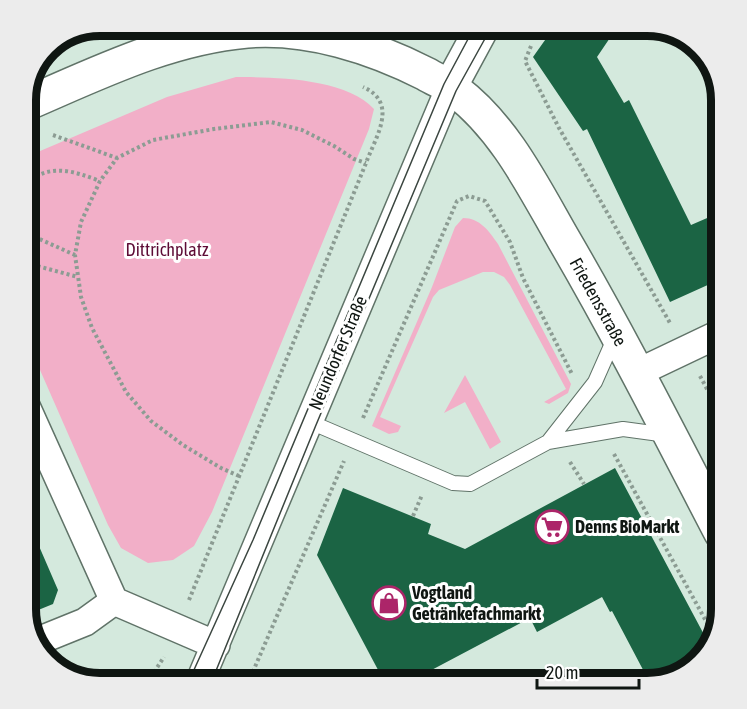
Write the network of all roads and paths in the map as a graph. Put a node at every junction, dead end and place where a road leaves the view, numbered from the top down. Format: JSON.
{"nodes":[{"id":1,"x":216,"y":36,"type":"edge"},
{"id":2,"x":313,"y":36,"type":"edge"},
{"id":3,"x":478,"y":36,"type":"edge"},
{"id":4,"x":531,"y":46,"type":"dead end"},
{"id":5,"x":363,"y":87,"type":"dead end"},
{"id":6,"x":450,"y":87,"type":"junction"},
{"id":7,"x":36,"y":100,"type":"edge"},
{"id":8,"x":53,"y":135,"type":"dead end"},
{"id":9,"x":117,"y":158,"type":"junction"},
{"id":10,"x":366,"y":163,"type":"junction"},
{"id":11,"x":36,"y":175,"type":"edge"},
{"id":12,"x":100,"y":181,"type":"junction"},
{"id":13,"x":36,"y":237,"type":"edge"},
{"id":14,"x":75,"y":255,"type":"junction"},
{"id":15,"x":36,"y":266,"type":"edge"},
{"id":16,"x":78,"y":277,"type":"junction"},
{"id":17,"x":616,"y":333,"type":"junction"},
{"id":18,"x":711,"y":338,"type":"edge"},
{"id":19,"x":685,"y":350,"type":"junction"},
{"id":20,"x":637,"y":373,"type":"junction"},
{"id":21,"x":574,"y":379,"type":"dead end"},
{"id":22,"x":711,"y":396,"type":"edge"},
{"id":23,"x":310,"y":422,"type":"junction"},
{"id":24,"x":36,"y":428,"type":"edge"},
{"id":25,"x":670,"y":435,"type":"junction"},
{"id":26,"x":353,"y":441,"type":"junction"},
{"id":27,"x":548,"y":442,"type":"junction"},
{"id":28,"x":611,"y":447,"type":"dead end"},
{"id":29,"x":240,"y":476,"type":"junction"},
{"id":30,"x":711,"y":512,"type":"edge"},
{"id":31,"x":188,"y":600,"type":"dead end"},
{"id":32,"x":114,"y":601,"type":"junction"},
{"id":33,"x":709,"y":626,"type":"edge"},
{"id":34,"x":44,"y":639,"type":"edge"},
{"id":35,"x":216,"y":645,"type":"junction"},
{"id":36,"x":165,"y":656,"type":"dead end"},
{"id":37,"x":154,"y":673,"type":"edge"},
{"id":38,"x":203,"y":673,"type":"edge"},
{"id":39,"x":252,"y":673,"type":"edge"}],
"edges":[{"from":1,"to":7,"type":"main road"},
{"from":2,"to":6,"type":"main road"},
{"from":3,"to":6,"type":"main road","name":"Neundorfer Straße"},
{"from":4,"to":19,"type":"path"},
{"from":5,"to":10,"type":"path"},
{"from":6,"to":17,"type":"main road","name":"Friedensstraße"},
{"from":6,"to":23,"type":"street","name":"Neundorfer Straße"},
{"from":8,"to":9,"type":"path"},
{"from":9,"to":10,"type":"path"},
{"from":9,"to":12,"type":"path"},
{"from":10,"to":29,"type":"path"},
{"from":11,"to":12,"type":"path"},
{"from":12,"to":14,"type":"path"},
{"from":13,"to":14,"type":"path"},
{"from":14,"to":16,"type":"path"},
{"from":15,"to":16,"type":"path"},
{"from":16,"to":29,"type":"path"},
{"from":17,"to":20,"type":"main road","name":"Friedensstraße"},
{"from":17,"to":27,"type":"lane"},
{"from":18,"to":19,"type":"street"},
{"from":19,"to":20,"type":"street"},
{"from":19,"to":22,"type":"path"},
{"from":20,"to":25,"type":"main road","name":"Friedensstraße"},
{"from":21,"to":26,"type":"path"},
{"from":23,"to":26,"type":"lane"},
{"from":23,"to":35,"type":"street","name":"Neundorfer Straße"},
{"from":24,"to":32,"type":"street"},
{"from":25,"to":27,"type":"lane"},
{"from":25,"to":30,"type":"main road","name":"Friedensstraße"},
{"from":26,"to":27,"type":"lane"},
{"from":26,"to":39,"type":"path"},
{"from":28,"to":33,"type":"path"},
{"from":29,"to":31,"type":"path"},
{"from":32,"to":34,"type":"street"},
{"from":32,"to":35,"type":"street"},
{"from":35,"to":38,"type":"street","name":"Neundorfer Straße"},
{"from":36,"to":37,"type":"path"}]}
